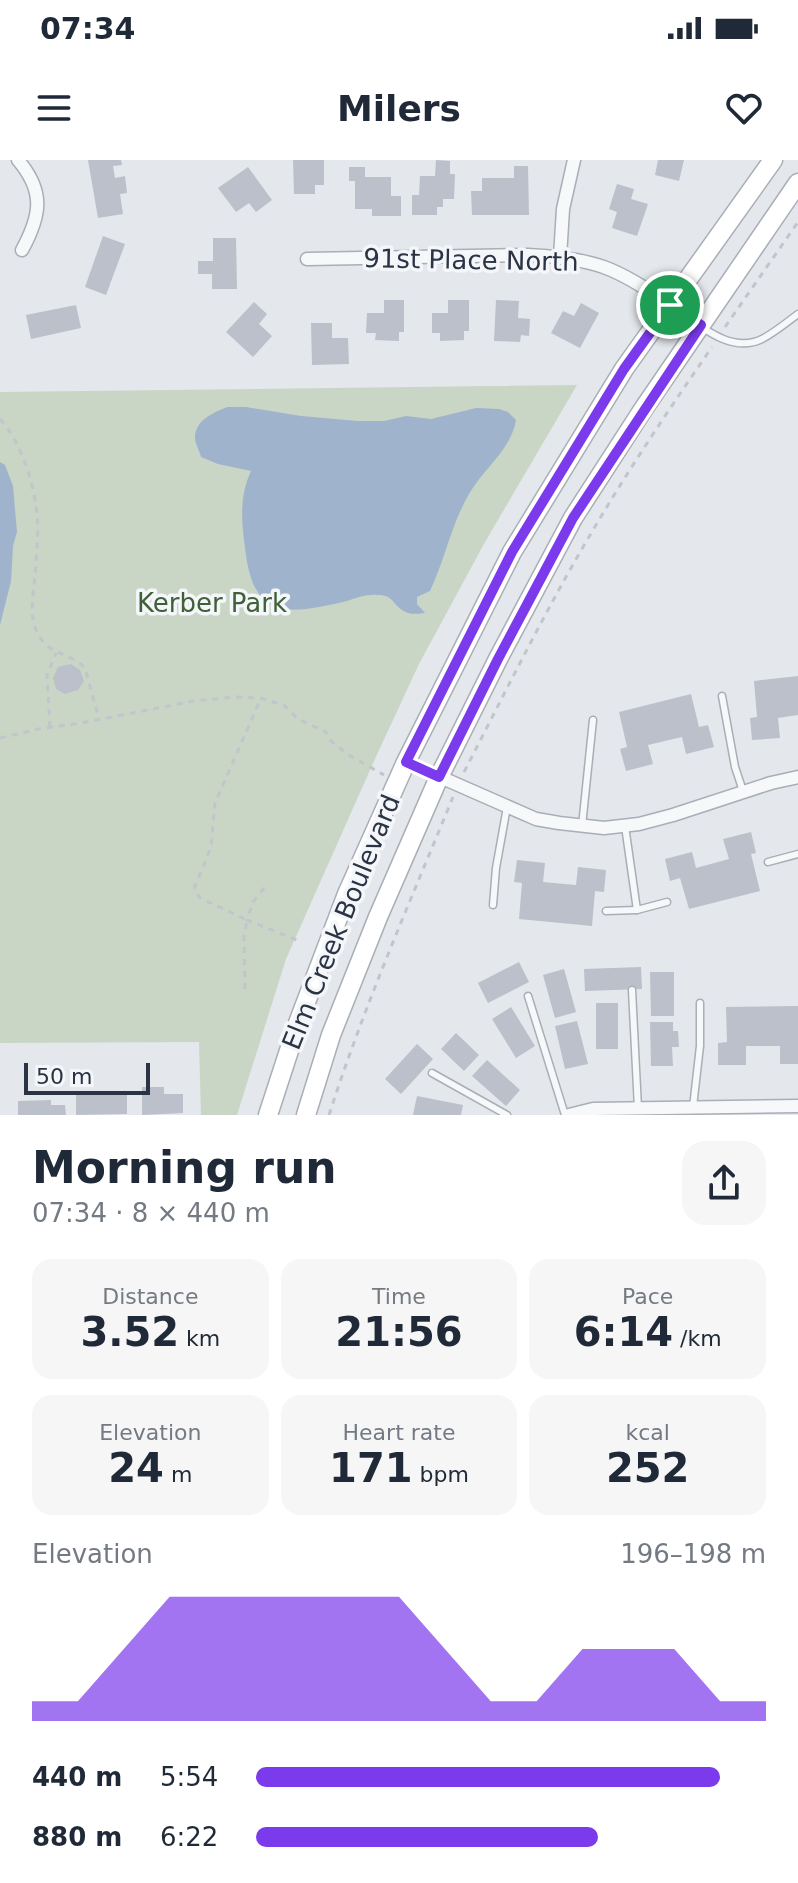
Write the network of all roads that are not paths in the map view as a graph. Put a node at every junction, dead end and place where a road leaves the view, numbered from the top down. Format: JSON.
{"nodes":[{"id":1,"x":18,"y":160,"type":"edge"},
{"id":2,"x":574,"y":160,"type":"edge"},
{"id":3,"x":773,"y":160,"type":"edge"},
{"id":4,"x":798,"y":183,"type":"edge"},
{"id":5,"x":22,"y":250,"type":"dead end"},
{"id":6,"x":560,"y":257,"type":"junction"},
{"id":7,"x":307,"y":259,"type":"dead end"},
{"id":8,"x":670,"y":305,"type":"junction"},
{"id":9,"x":798,"y":314,"type":"edge"},
{"id":10,"x":701,"y":325,"type":"junction"},
{"id":11,"x":722,"y":696,"type":"dead end"},
{"id":12,"x":593,"y":720,"type":"dead end"},
{"id":13,"x":406,"y":762,"type":"junction"},
{"id":14,"x":439,"y":777,"type":"junction"},
{"id":15,"x":798,"y":777,"type":"edge"},
{"id":16,"x":743,"y":791,"type":"junction"},
{"id":17,"x":507,"y":807,"type":"junction"},
{"id":18,"x":582,"y":826,"type":"junction"},
{"id":19,"x":625,"y":826,"type":"junction"},
{"id":20,"x":798,"y":854,"type":"edge"},
{"id":21,"x":768,"y":862,"type":"dead end"},
{"id":22,"x":667,"y":902,"type":"dead end"},
{"id":23,"x":493,"y":905,"type":"dead end"},
{"id":24,"x":637,"y":910,"type":"junction"},
{"id":25,"x":606,"y":911,"type":"dead end"},
{"id":26,"x":632,"y":990,"type":"dead end"},
{"id":27,"x":528,"y":996,"type":"dead end"},
{"id":28,"x":700,"y":1003,"type":"dead end"},
{"id":29,"x":432,"y":1073,"type":"dead end"},
{"id":30,"x":798,"y":1106,"type":"edge"},
{"id":31,"x":693,"y":1107,"type":"junction"},
{"id":32,"x":638,"y":1108,"type":"junction"},
{"id":33,"x":268,"y":1115,"type":"edge"},
{"id":34,"x":306,"y":1115,"type":"edge"},
{"id":35,"x":507,"y":1115,"type":"edge"},
{"id":36,"x":567,"y":1115,"type":"edge"}],
"edges":[{"from":1,"to":5,"type":"street"},
{"from":2,"to":6,"type":"street"},
{"from":3,"to":8,"type":"main road","name":"Elm Creek Boulevard"},
{"from":4,"to":10,"type":"main road","name":"Elm Creek Boulevard"},
{"from":6,"to":7,"type":"street","name":"91st Place North"},
{"from":6,"to":8,"type":"street","name":"91st Place North"},
{"from":8,"to":10,"type":"lane"},
{"from":8,"to":13,"type":"main road","name":"Elm Creek Boulevard"},
{"from":9,"to":10,"type":"lane"},
{"from":10,"to":14,"type":"main road","name":"Elm Creek Boulevard"},
{"from":11,"to":16,"type":"lane"},
{"from":12,"to":18,"type":"lane"},
{"from":13,"to":14,"type":"street"},
{"from":13,"to":33,"type":"main road","name":"Elm Creek Boulevard"},
{"from":14,"to":17,"type":"street"},
{"from":14,"to":34,"type":"main road","name":"Elm Creek Boulevard"},
{"from":15,"to":16,"type":"street"},
{"from":16,"to":19,"type":"street"},
{"from":17,"to":18,"type":"street"},
{"from":17,"to":23,"type":"lane"},
{"from":18,"to":19,"type":"street"},
{"from":19,"to":24,"type":"lane"},
{"from":20,"to":21,"type":"lane"},
{"from":22,"to":24,"type":"lane"},
{"from":24,"to":25,"type":"lane"},
{"from":26,"to":32,"type":"lane"},
{"from":27,"to":36,"type":"lane"},
{"from":28,"to":31,"type":"lane"},
{"from":29,"to":35,"type":"lane"},
{"from":30,"to":31,"type":"street"},
{"from":31,"to":32,"type":"street"},
{"from":32,"to":36,"type":"street"}]}
